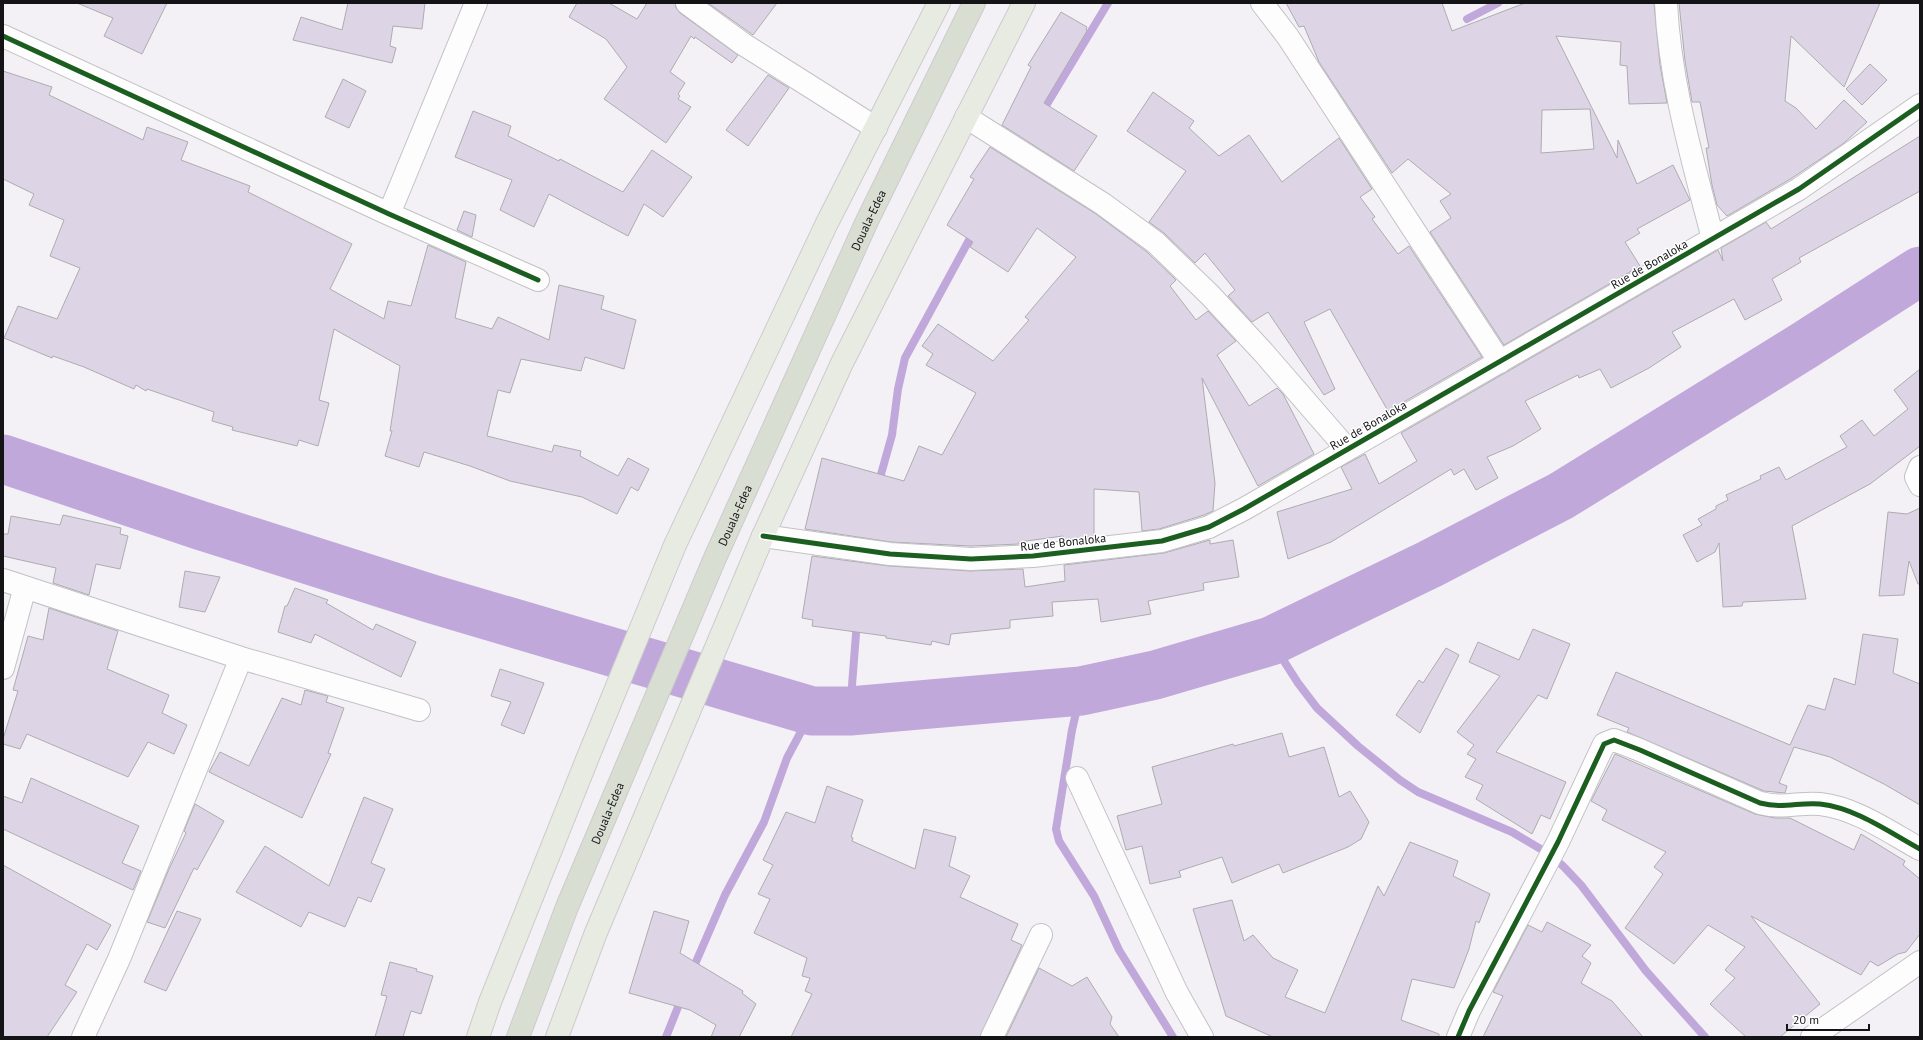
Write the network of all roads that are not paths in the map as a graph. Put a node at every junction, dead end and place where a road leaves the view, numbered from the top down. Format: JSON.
{"nodes":[{"id":1,"x":476,"y":3,"type":"edge"},
{"id":2,"x":688,"y":3,"type":"edge"},
{"id":3,"x":939,"y":3,"type":"edge"},
{"id":4,"x":974,"y":3,"type":"edge"},
{"id":5,"x":1024,"y":3,"type":"edge"},
{"id":6,"x":1262,"y":3,"type":"edge"},
{"id":7,"x":1666,"y":3,"type":"edge"},
{"id":8,"x":3,"y":36,"type":"edge"},
{"id":9,"x":1920,"y":105,"type":"edge"},
{"id":10,"x":966,"y":117,"type":"junction"},
{"id":11,"x":876,"y":128,"type":"junction"},
{"id":12,"x":389,"y":214,"type":"junction"},
{"id":13,"x":1713,"y":239,"type":"junction"},
{"id":14,"x":538,"y":280,"type":"dead end"},
{"id":15,"x":1500,"y":362,"type":"junction"},
{"id":16,"x":1347,"y":448,"type":"junction"},
{"id":17,"x":1920,"y":466,"type":"edge"},
{"id":18,"x":1920,"y":485,"type":"edge"},
{"id":19,"x":763,"y":536,"type":"junction"},
{"id":20,"x":3,"y":580,"type":"edge"},
{"id":21,"x":25,"y":587,"type":"junction"},
{"id":22,"x":241,"y":658,"type":"junction"},
{"id":23,"x":3,"y":668,"type":"edge"},
{"id":24,"x":419,"y":710,"type":"dead end"},
{"id":25,"x":1077,"y":778,"type":"dead end"},
{"id":26,"x":1920,"y":849,"type":"edge"},
{"id":27,"x":1042,"y":935,"type":"dead end"},
{"id":28,"x":1920,"y":962,"type":"edge"},
{"id":29,"x":82,"y":1037,"type":"edge"},
{"id":30,"x":478,"y":1037,"type":"edge"},
{"id":31,"x":518,"y":1037,"type":"edge"},
{"id":32,"x":557,"y":1037,"type":"edge"},
{"id":33,"x":992,"y":1037,"type":"edge"},
{"id":34,"x":1202,"y":1037,"type":"edge"},
{"id":35,"x":1458,"y":1037,"type":"edge"},
{"id":36,"x":1812,"y":1037,"type":"edge"}],
"edges":[{"from":1,"to":12,"type":"street"},
{"from":2,"to":11,"type":"street"},
{"from":3,"to":11,"type":"main road"},
{"from":4,"to":31,"type":"highway","name":"Douala-Edea"},
{"from":5,"to":10,"type":"main road"},
{"from":6,"to":15,"type":"street"},
{"from":7,"to":13,"type":"street"},
{"from":8,"to":12,"type":"street"},
{"from":9,"to":13,"type":"street","name":"Rue de Bonaloka"},
{"from":10,"to":16,"type":"street"},
{"from":10,"to":19,"type":"main road"},
{"from":11,"to":30,"type":"main road"},
{"from":12,"to":14,"type":"street"},
{"from":13,"to":15,"type":"street","name":"Rue de Bonaloka"},
{"from":15,"to":16,"type":"street","name":"Rue de Bonaloka"},
{"from":16,"to":19,"type":"street","name":"Rue de Bonaloka"},
{"from":17,"to":18,"type":"street"},
{"from":19,"to":32,"type":"main road"},
{"from":20,"to":21,"type":"street"},
{"from":21,"to":22,"type":"street"},
{"from":21,"to":23,"type":"street"},
{"from":22,"to":24,"type":"street"},
{"from":22,"to":29,"type":"street"},
{"from":25,"to":34,"type":"street"},
{"from":26,"to":35,"type":"street"},
{"from":27,"to":33,"type":"street"},
{"from":28,"to":36,"type":"street"}]}
